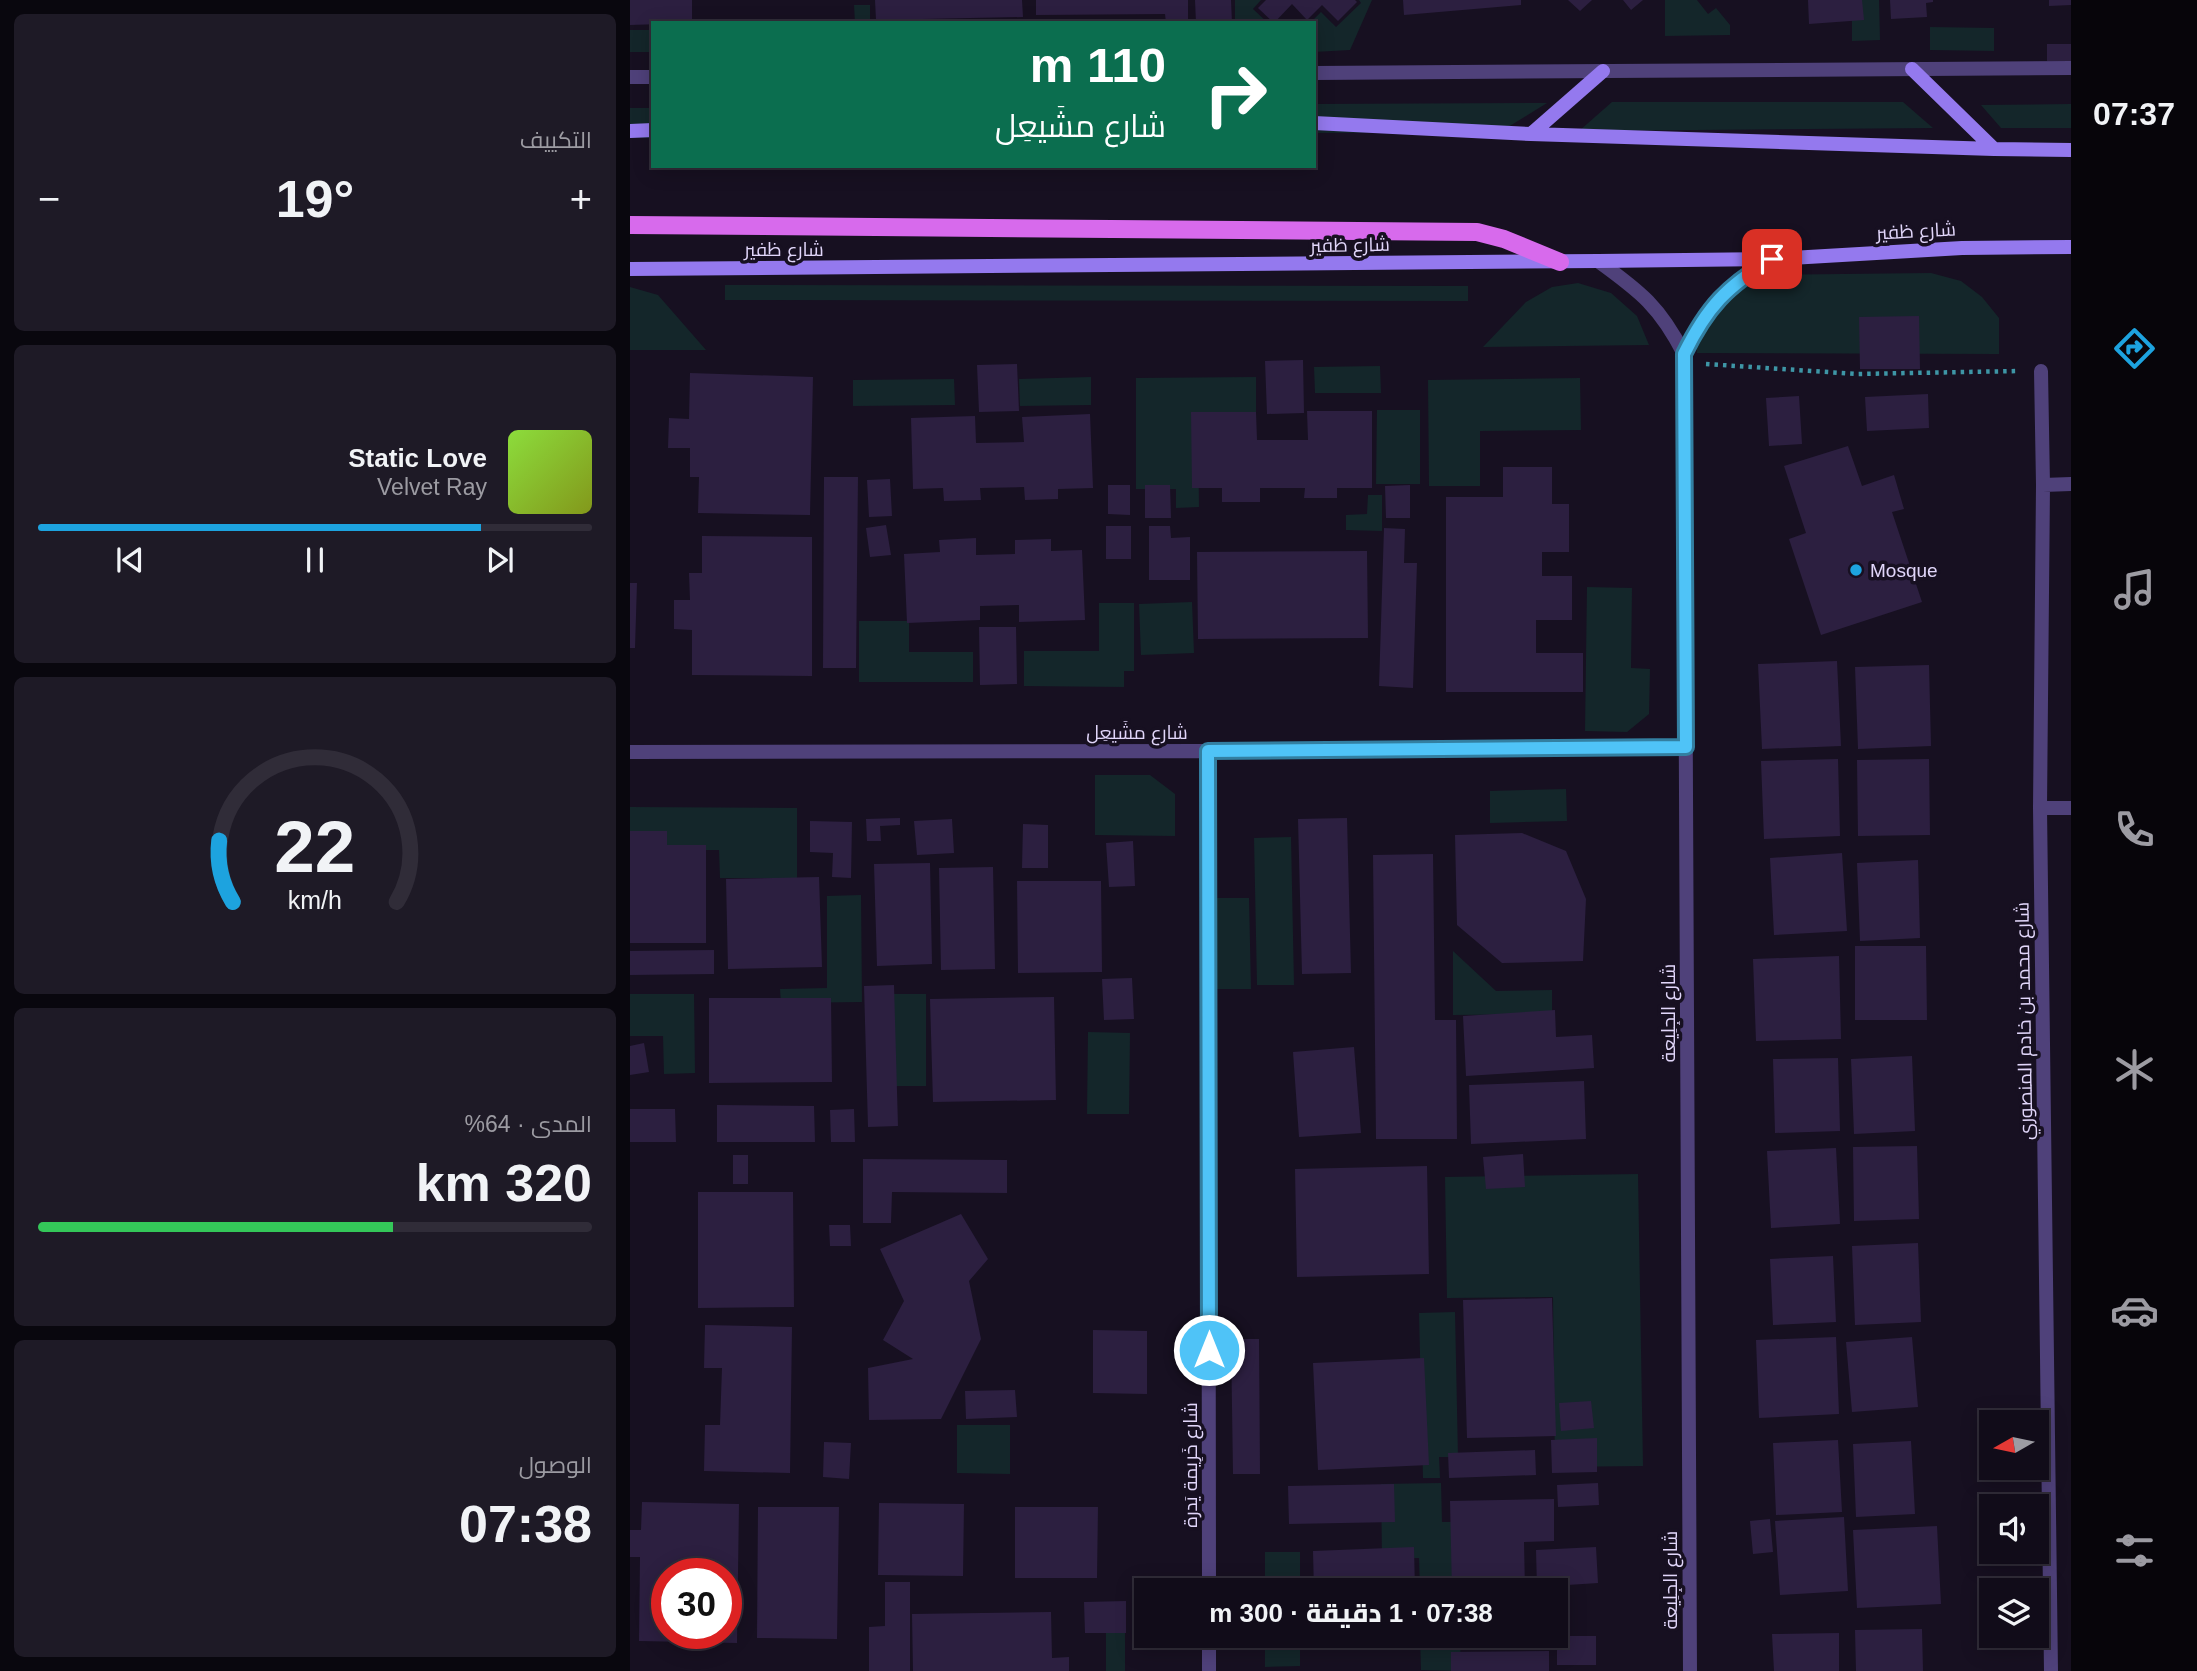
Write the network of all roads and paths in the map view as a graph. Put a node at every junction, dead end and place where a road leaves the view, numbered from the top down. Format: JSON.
{"nodes":[{"id":1,"x":2071,"y":68,"type":"edge"},
{"id":2,"x":1912,"y":69,"type":"junction"},
{"id":3,"x":1603,"y":71,"type":"junction"},
{"id":4,"x":1316,"y":73,"type":"edge"},
{"id":5,"x":630,"y":77,"type":"edge"},
{"id":6,"x":651,"y":77,"type":"edge"},
{"id":7,"x":1316,"y":123,"type":"edge"},
{"id":8,"x":651,"y":130,"type":"edge"},
{"id":9,"x":630,"y":131,"type":"edge"},
{"id":10,"x":1531,"y":134,"type":"junction"},
{"id":11,"x":1994,"y":149,"type":"junction"},
{"id":12,"x":2071,"y":150,"type":"edge"},
{"id":13,"x":630,"y":225,"type":"edge"},
{"id":14,"x":2071,"y":247,"type":"edge"},
{"id":15,"x":1772,"y":259,"type":"junction"},
{"id":16,"x":1598,"y":261,"type":"junction"},
{"id":17,"x":1560,"y":262,"type":"junction"},
{"id":18,"x":630,"y":270,"type":"edge"},
{"id":19,"x":1684,"y":358,"type":"junction"},
{"id":20,"x":2041,"y":371,"type":"joint"},
{"id":21,"x":2071,"y":484,"type":"edge"},
{"id":22,"x":2043,"y":485,"type":"junction"},
{"id":23,"x":1686,"y":747,"type":"junction"},
{"id":24,"x":1208,"y":751,"type":"junction"},
{"id":25,"x":630,"y":752,"type":"edge"},
{"id":26,"x":2040,"y":808,"type":"junction"},
{"id":27,"x":2071,"y":808,"type":"edge"},
{"id":28,"x":1209,"y":1578,"type":"edge"},
{"id":29,"x":1209,"y":1648,"type":"edge"},
{"id":30,"x":1209,"y":1671,"type":"edge"},
{"id":31,"x":1690,"y":1671,"type":"edge"},
{"id":32,"x":2051,"y":1671,"type":"edge"}],
"edges":[{"from":1,"to":2,"type":"street"},
{"from":2,"to":3,"type":"street"},
{"from":2,"to":11,"type":"main road"},
{"from":3,"to":4,"type":"street"},
{"from":3,"to":10,"type":"main road"},
{"from":5,"to":6,"type":"street"},
{"from":7,"to":10,"type":"main road"},
{"from":8,"to":9,"type":"main road"},
{"from":10,"to":11,"type":"main road"},
{"from":11,"to":12,"type":"main road"},
{"from":13,"to":17,"type":"main road"},
{"from":14,"to":15,"type":"main road","name":"شارع ظفير"},
{"from":15,"to":16,"type":"main road","name":"شارع ظفير"},
{"from":15,"to":19,"type":"street","name":"شارع الجِلِيعة"},
{"from":16,"to":17,"type":"main road","name":"شارع ظفير"},
{"from":16,"to":19,"type":"street","name":"شارع الجِلِيعة"},
{"from":17,"to":18,"type":"main road","name":"شارع ظفير"},
{"from":19,"to":20,"type":"path"},
{"from":19,"to":23,"type":"street","name":"شارع الجِلِيعة"},
{"from":20,"to":22,"type":"street","name":"شارع محمد بن خادم المنصوري"},
{"from":21,"to":22,"type":"street"},
{"from":22,"to":26,"type":"street","name":"شارع محمد بن خادم المنصوري"},
{"from":23,"to":24,"type":"street","name":"شارع مشَيعِل"},
{"from":23,"to":31,"type":"street","name":"شارع الجِلِيعة"},
{"from":24,"to":25,"type":"street","name":"شارع مشَيعِل"},
{"from":24,"to":28,"type":"street","name":"شارع خَرِيمة يَدرة"},
{"from":26,"to":27,"type":"street"},
{"from":26,"to":32,"type":"street","name":"شارع محمد بن خادم المنصوري"},
{"from":29,"to":30,"type":"street"}]}
